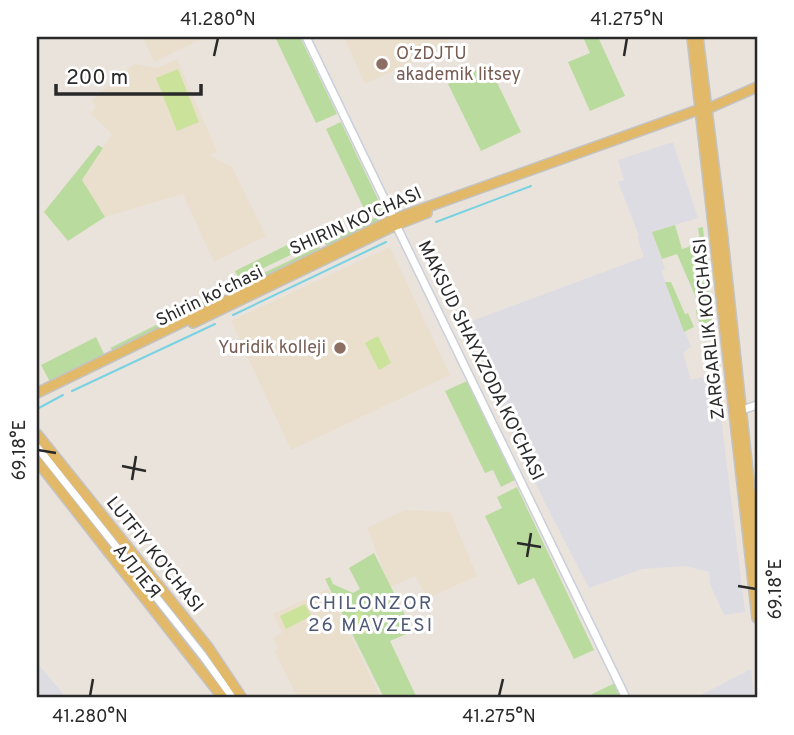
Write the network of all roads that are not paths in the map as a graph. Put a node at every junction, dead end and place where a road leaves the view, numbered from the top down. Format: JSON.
{"nodes":[{"id":1,"x":306,"y":37,"type":"edge"},
{"id":2,"x":692,"y":37,"type":"edge"},
{"id":3,"x":698,"y":37,"type":"edge"},
{"id":4,"x":757,"y":87,"type":"edge"},
{"id":5,"x":703,"y":111,"type":"junction"},
{"id":6,"x":395,"y":222,"type":"junction"},
{"id":7,"x":135,"y":348,"type":"junction"},
{"id":8,"x":37,"y":393,"type":"edge"},
{"id":9,"x":37,"y":398,"type":"edge"},
{"id":10,"x":757,"y":405,"type":"edge"},
{"id":11,"x":742,"y":410,"type":"junction"},
{"id":12,"x":37,"y":434,"type":"edge"},
{"id":13,"x":37,"y":447,"type":"edge"},
{"id":14,"x":37,"y":461,"type":"edge"},
{"id":15,"x":757,"y":555,"type":"edge"},
{"id":16,"x":757,"y":618,"type":"edge"},
{"id":17,"x":223,"y":698,"type":"edge"},
{"id":18,"x":233,"y":698,"type":"edge"},
{"id":19,"x":242,"y":698,"type":"edge"},
{"id":20,"x":626,"y":698,"type":"edge"}],
"edges":[{"from":1,"to":6,"type":"street","name":"MAKSUD SHAYXZODA KO'CHASI"},
{"from":2,"to":5,"type":"main road","name":"ZARGARLIK KO'CHASI"},
{"from":3,"to":5,"type":"main road","name":"ZARGARLIK KO'CHASI"},
{"from":4,"to":5,"type":"main road","name":"SHIRIN KO'CHASI"},
{"from":5,"to":6,"type":"main road","name":"SHIRIN KO'CHASI"},
{"from":5,"to":11,"type":"main road","name":"ZARGARLIK KO'CHASI"},
{"from":5,"to":16,"type":"main road","name":"ZARGARLIK KO'CHASI"},
{"from":6,"to":7,"type":"main road","name":"SHIRIN KO'CHASI"},
{"from":6,"to":20,"type":"street","name":"MAKSUD SHAYXZODA KO'CHASI"},
{"from":7,"to":8,"type":"main road","name":"SHIRIN KO'CHASI"},
{"from":7,"to":9,"type":"main road"},
{"from":10,"to":11,"type":"street"},
{"from":11,"to":15,"type":"main road","name":"ZARGARLIK KO'CHASI"},
{"from":12,"to":19,"type":"main road","name":"LUTFIY KO'CHASI"},
{"from":13,"to":18,"type":"street","name":"АЛЛЕЯ"},
{"from":14,"to":17,"type":"main road","name":"LUTFIY KO'CHASI"}]}
